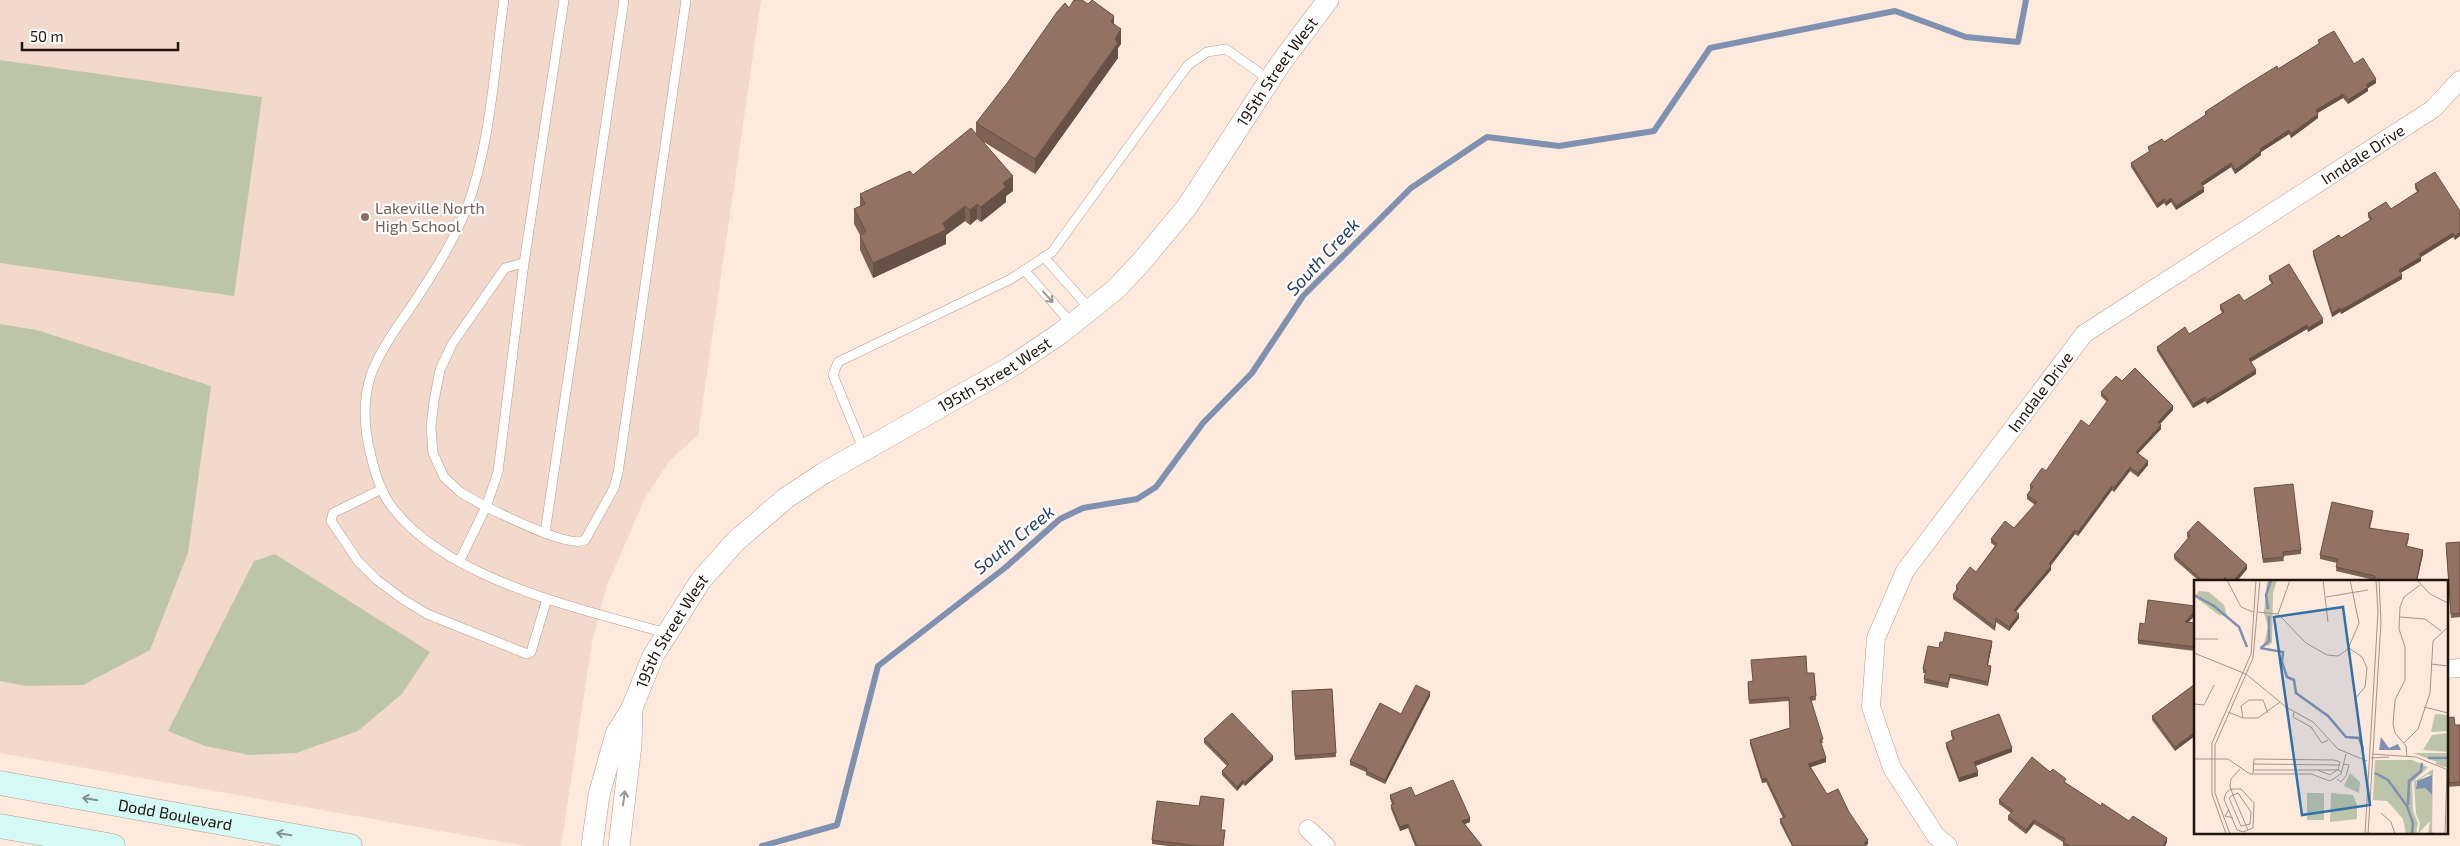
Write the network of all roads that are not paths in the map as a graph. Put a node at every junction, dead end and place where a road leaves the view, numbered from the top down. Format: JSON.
{"nodes":[{"id":1,"x":504,"y":0,"type":"edge"},
{"id":2,"x":564,"y":0,"type":"edge"},
{"id":3,"x":624,"y":0,"type":"edge"},
{"id":4,"x":686,"y":0,"type":"edge"},
{"id":5,"x":1328,"y":0,"type":"edge"},
{"id":6,"x":1270,"y":80,"type":"junction"},
{"id":7,"x":2460,"y":80,"type":"edge"},
{"id":8,"x":1044,"y":257,"type":"junction"},
{"id":9,"x":524,"y":263,"type":"junction"},
{"id":10,"x":1024,"y":270,"type":"junction"},
{"id":11,"x":1090,"y":310,"type":"junction"},
{"id":12,"x":1072,"y":324,"type":"junction"},
{"id":13,"x":864,"y":451,"type":"junction"},
{"id":14,"x":382,"y":489,"type":"junction"},
{"id":15,"x":486,"y":507,"type":"junction"},
{"id":16,"x":544,"y":533,"type":"junction"},
{"id":17,"x":459,"y":562,"type":"junction"},
{"id":18,"x":547,"y":599,"type":"junction"},
{"id":19,"x":667,"y":633,"type":"junction"},
{"id":20,"x":632,"y":708,"type":"junction"},
{"id":21,"x":0,"y":783,"type":"edge"},
{"id":22,"x":0,"y":826,"type":"edge"},
{"id":23,"x":1308,"y":829,"type":"dead end"},
{"id":24,"x":113,"y":846,"type":"edge"},
{"id":25,"x":350,"y":846,"type":"edge"},
{"id":26,"x":592,"y":846,"type":"edge"},
{"id":27,"x":619,"y":846,"type":"edge"},
{"id":28,"x":1326,"y":846,"type":"edge"},
{"id":29,"x":1948,"y":846,"type":"edge"}],
"edges":[{"from":1,"to":14,"type":"lane"},
{"from":2,"to":9,"type":"lane"},
{"from":3,"to":16,"type":"lane"},
{"from":4,"to":16,"type":"lane"},
{"from":5,"to":6,"type":"street","name":"195th Street West"},
{"from":6,"to":8,"type":"lane"},
{"from":6,"to":11,"type":"street","name":"195th Street West"},
{"from":7,"to":29,"type":"street","name":"Inndale Drive"},
{"from":8,"to":10,"type":"lane"},
{"from":8,"to":11,"type":"lane"},
{"from":9,"to":15,"type":"lane"},
{"from":9,"to":15,"type":"lane"},
{"from":10,"to":12,"type":"lane","one_way":true},
{"from":10,"to":13,"type":"lane"},
{"from":11,"to":12,"type":"street","name":"195th Street West"},
{"from":12,"to":13,"type":"street","name":"195th Street West"},
{"from":13,"to":19,"type":"street","name":"195th Street West"},
{"from":14,"to":17,"type":"lane"},
{"from":14,"to":18,"type":"lane"},
{"from":15,"to":16,"type":"lane"},
{"from":15,"to":17,"type":"lane"},
{"from":17,"to":18,"type":"lane"},
{"from":18,"to":19,"type":"lane"},
{"from":19,"to":20,"type":"street","name":"195th Street West"},
{"from":20,"to":26,"type":"street","name":"195th Street West"},
{"from":27,"to":20,"type":"street","name":"195th Street West","one_way":true},
{"from":25,"to":21,"type":"main road","name":"Dodd Boulevard","one_way":true},
{"from":22,"to":24,"type":"main road"},
{"from":23,"to":28,"type":"street"}]}
